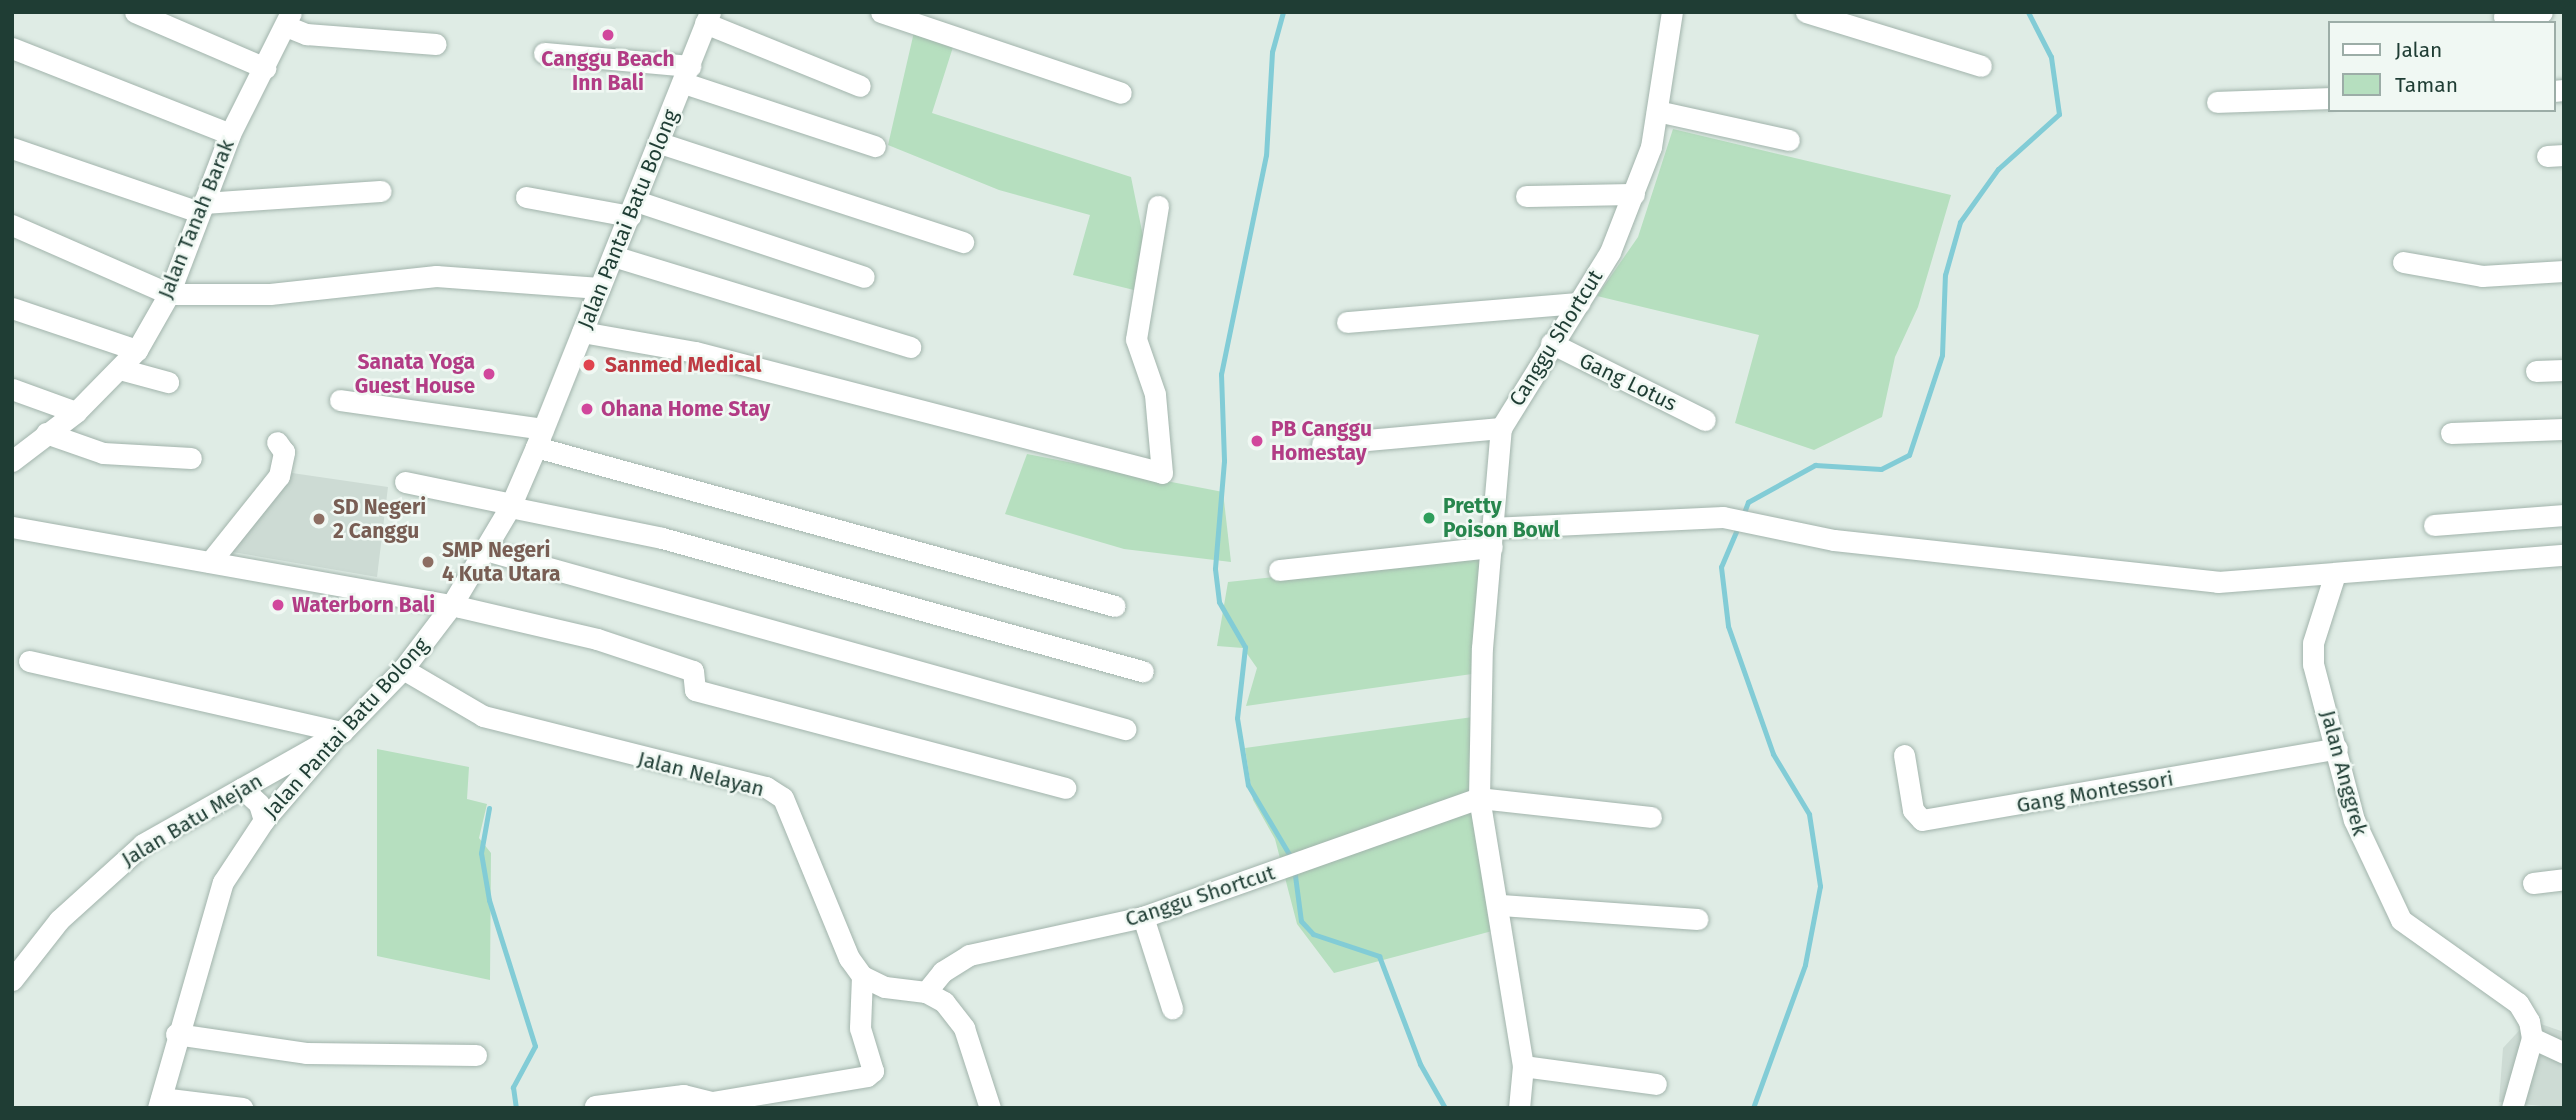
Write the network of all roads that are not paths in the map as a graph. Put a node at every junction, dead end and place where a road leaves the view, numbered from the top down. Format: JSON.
{"nodes":[{"id":1,"x":135,"y":12,"type":"edge"},
{"id":2,"x":881,"y":12,"type":"edge"},
{"id":3,"x":1672,"y":12,"type":"edge"},
{"id":4,"x":1806,"y":12,"type":"edge"},
{"id":5,"x":2542,"y":12,"type":"edge"},
{"id":6,"x":2504,"y":17,"type":"dead end"},
{"id":7,"x":708,"y":18,"type":"edge"},
{"id":8,"x":289,"y":19,"type":"edge"},
{"id":9,"x":436,"y":44,"type":"dead end"},
{"id":10,"x":12,"y":48,"type":"edge"},
{"id":11,"x":544,"y":53,"type":"dead end"},
{"id":12,"x":1981,"y":66,"type":"dead end"},
{"id":13,"x":265,"y":68,"type":"junction"},
{"id":14,"x":687,"y":75,"type":"junction"},
{"id":15,"x":860,"y":86,"type":"dead end"},
{"id":16,"x":1121,"y":93,"type":"dead end"},
{"id":17,"x":2328,"y":99,"type":"edge"},
{"id":18,"x":2217,"y":102,"type":"dead end"},
{"id":19,"x":1657,"y":111,"type":"junction"},
{"id":20,"x":229,"y":134,"type":"junction"},
{"id":21,"x":1789,"y":141,"type":"dead end"},
{"id":22,"x":660,"y":143,"type":"junction"},
{"id":23,"x":875,"y":146,"type":"dead end"},
{"id":24,"x":12,"y":148,"type":"edge"},
{"id":25,"x":381,"y":191,"type":"dead end"},
{"id":26,"x":1634,"y":194,"type":"junction"},
{"id":27,"x":1526,"y":196,"type":"dead end"},
{"id":28,"x":526,"y":197,"type":"dead end"},
{"id":29,"x":1158,"y":206,"type":"dead end"},
{"id":30,"x":201,"y":207,"type":"junction"},
{"id":31,"x":633,"y":208,"type":"junction"},
{"id":32,"x":12,"y":225,"type":"edge"},
{"id":33,"x":963,"y":242,"type":"dead end"},
{"id":34,"x":613,"y":256,"type":"junction"},
{"id":35,"x":2403,"y":262,"type":"dead end"},
{"id":36,"x":2564,"y":271,"type":"edge"},
{"id":37,"x":864,"y":277,"type":"dead end"},
{"id":38,"x":600,"y":288,"type":"junction"},
{"id":39,"x":169,"y":293,"type":"junction"},
{"id":40,"x":1579,"y":303,"type":"junction"},
{"id":41,"x":12,"y":307,"type":"edge"},
{"id":42,"x":1347,"y":322,"type":"dead end"},
{"id":43,"x":582,"y":332,"type":"junction"},
{"id":44,"x":1551,"y":343,"type":"junction"},
{"id":45,"x":910,"y":347,"type":"dead end"},
{"id":46,"x":137,"y":350,"type":"junction"},
{"id":47,"x":120,"y":369,"type":"junction"},
{"id":48,"x":2564,"y":370,"type":"edge"},
{"id":49,"x":2536,"y":371,"type":"dead end"},
{"id":50,"x":168,"y":382,"type":"dead end"},
{"id":51,"x":12,"y":389,"type":"edge"},
{"id":52,"x":341,"y":400,"type":"dead end"},
{"id":53,"x":76,"y":412,"type":"junction"},
{"id":54,"x":1705,"y":420,"type":"dead end"},
{"id":55,"x":1501,"y":428,"type":"junction"},
{"id":56,"x":2564,"y":429,"type":"edge"},
{"id":57,"x":47,"y":433,"type":"junction"},
{"id":58,"x":2451,"y":433,"type":"dead end"},
{"id":59,"x":540,"y":438,"type":"junction"},
{"id":60,"x":277,"y":442,"type":"dead end"},
{"id":61,"x":1322,"y":444,"type":"dead end"},
{"id":62,"x":191,"y":458,"type":"dead end"},
{"id":63,"x":12,"y":461,"type":"edge"},
{"id":64,"x":405,"y":482,"type":"dead end"},
{"id":65,"x":510,"y":506,"type":"junction"},
{"id":66,"x":2564,"y":515,"type":"edge"},
{"id":67,"x":2434,"y":525,"type":"dead end"},
{"id":68,"x":12,"y":527,"type":"edge"},
{"id":69,"x":1491,"y":538,"type":"junction"},
{"id":70,"x":485,"y":550,"type":"junction"},
{"id":71,"x":2564,"y":555,"type":"edge"},
{"id":72,"x":209,"y":562,"type":"junction"},
{"id":73,"x":1279,"y":570,"type":"dead end"},
{"id":74,"x":2334,"y":577,"type":"junction"},
{"id":75,"x":451,"y":606,"type":"junction"},
{"id":76,"x":1115,"y":606,"type":"dead end"},
{"id":77,"x":29,"y":660,"type":"dead end"},
{"id":78,"x":403,"y":669,"type":"junction"},
{"id":79,"x":1143,"y":671,"type":"dead end"},
{"id":80,"x":1125,"y":729,"type":"dead end"},
{"id":81,"x":336,"y":737,"type":"junction"},
{"id":82,"x":2337,"y":748,"type":"junction"},
{"id":83,"x":1904,"y":755,"type":"dead end"},
{"id":84,"x":242,"y":788,"type":"junction"},
{"id":85,"x":1065,"y":788,"type":"dead end"},
{"id":86,"x":1479,"y":798,"type":"junction"},
{"id":87,"x":1651,"y":817,"type":"dead end"},
{"id":88,"x":264,"y":820,"type":"junction"},
{"id":89,"x":2564,"y":879,"type":"edge"},
{"id":90,"x":2533,"y":883,"type":"dead end"},
{"id":91,"x":1502,"y":911,"type":"junction"},
{"id":92,"x":1143,"y":917,"type":"junction"},
{"id":93,"x":1698,"y":919,"type":"dead end"},
{"id":94,"x":1653,"y":930,"type":"dead end"},
{"id":95,"x":862,"y":976,"type":"junction"},
{"id":96,"x":12,"y":980,"type":"edge"},
{"id":97,"x":926,"y":992,"type":"junction"},
{"id":98,"x":1172,"y":1008,"type":"dead end"},
{"id":99,"x":176,"y":1034,"type":"junction"},
{"id":100,"x":2532,"y":1038,"type":"junction"},
{"id":101,"x":2564,"y":1053,"type":"edge"},
{"id":102,"x":476,"y":1055,"type":"dead end"},
{"id":103,"x":1523,"y":1066,"type":"junction"},
{"id":104,"x":1656,"y":1084,"type":"dead end"},
{"id":105,"x":159,"y":1103,"type":"edge"},
{"id":106,"x":595,"y":1106,"type":"edge"},
{"id":107,"x":242,"y":1108,"type":"edge"},
{"id":108,"x":990,"y":1108,"type":"edge"},
{"id":109,"x":1519,"y":1108,"type":"edge"},
{"id":110,"x":2512,"y":1108,"type":"edge"}],
"edges":[{"from":1,"to":13,"type":"street"},
{"from":2,"to":16,"type":"street"},
{"from":3,"to":19,"type":"street","name":"Canggu Shortcut"},
{"from":4,"to":12,"type":"street"},
{"from":5,"to":6,"type":"street"},
{"from":7,"to":14,"type":"street","name":"Jalan Pantai Batu Bolong"},
{"from":7,"to":15,"type":"street"},
{"from":8,"to":9,"type":"street"},
{"from":8,"to":13,"type":"street","name":"Jalan Tanah Barak"},
{"from":10,"to":20,"type":"street"},
{"from":11,"to":14,"type":"street"},
{"from":13,"to":20,"type":"street","name":"Jalan Tanah Barak"},
{"from":14,"to":22,"type":"street","name":"Jalan Pantai Batu Bolong"},
{"from":14,"to":23,"type":"street"},
{"from":17,"to":18,"type":"street"},
{"from":19,"to":21,"type":"street"},
{"from":19,"to":26,"type":"street","name":"Canggu Shortcut"},
{"from":20,"to":30,"type":"street","name":"Jalan Tanah Barak"},
{"from":22,"to":31,"type":"street","name":"Jalan Pantai Batu Bolong"},
{"from":22,"to":33,"type":"street"},
{"from":24,"to":30,"type":"street"},
{"from":25,"to":30,"type":"street"},
{"from":26,"to":27,"type":"street"},
{"from":26,"to":40,"type":"street","name":"Canggu Shortcut"},
{"from":28,"to":31,"type":"street"},
{"from":29,"to":43,"type":"street"},
{"from":30,"to":39,"type":"street","name":"Jalan Tanah Barak"},
{"from":31,"to":34,"type":"street","name":"Jalan Pantai Batu Bolong"},
{"from":31,"to":37,"type":"street"},
{"from":32,"to":39,"type":"street"},
{"from":34,"to":38,"type":"street","name":"Jalan Pantai Batu Bolong"},
{"from":34,"to":45,"type":"street"},
{"from":35,"to":36,"type":"street"},
{"from":38,"to":39,"type":"street"},
{"from":38,"to":43,"type":"street","name":"Jalan Pantai Batu Bolong"},
{"from":39,"to":46,"type":"street","name":"Jalan Tanah Barak"},
{"from":40,"to":42,"type":"street"},
{"from":40,"to":44,"type":"street","name":"Canggu Shortcut"},
{"from":41,"to":46,"type":"street"},
{"from":43,"to":59,"type":"street","name":"Jalan Pantai Batu Bolong"},
{"from":44,"to":54,"type":"street","name":"Gang Lotus"},
{"from":44,"to":55,"type":"street","name":"Canggu Shortcut"},
{"from":46,"to":47,"type":"street","name":"Jalan Tanah Barak"},
{"from":47,"to":50,"type":"street"},
{"from":47,"to":53,"type":"street","name":"Jalan Tanah Barak"},
{"from":48,"to":49,"type":"street"},
{"from":51,"to":53,"type":"street"},
{"from":52,"to":59,"type":"street"},
{"from":53,"to":57,"type":"street","name":"Jalan Tanah Barak"},
{"from":55,"to":61,"type":"street"},
{"from":55,"to":69,"type":"street","name":"Canggu Shortcut"},
{"from":56,"to":58,"type":"street"},
{"from":57,"to":62,"type":"street"},
{"from":57,"to":63,"type":"street","name":"Jalan Tanah Barak"},
{"from":59,"to":65,"type":"street","name":"Jalan Pantai Batu Bolong"},
{"from":59,"to":76,"type":"street"},
{"from":60,"to":72,"type":"street"},
{"from":64,"to":65,"type":"street"},
{"from":65,"to":70,"type":"street","name":"Jalan Pantai Batu Bolong"},
{"from":65,"to":79,"type":"street"},
{"from":66,"to":67,"type":"street"},
{"from":68,"to":72,"type":"street"},
{"from":69,"to":73,"type":"street"},
{"from":69,"to":74,"type":"street"},
{"from":69,"to":86,"type":"street","name":"Canggu Shortcut"},
{"from":70,"to":75,"type":"street","name":"Jalan Pantai Batu Bolong"},
{"from":70,"to":80,"type":"street"},
{"from":71,"to":74,"type":"street"},
{"from":72,"to":75,"type":"street"},
{"from":74,"to":82,"type":"street","name":"Jalan Anggrek"},
{"from":75,"to":78,"type":"street","name":"Jalan Pantai Batu Bolong"},
{"from":75,"to":85,"type":"street"},
{"from":77,"to":81,"type":"street"},
{"from":78,"to":81,"type":"street","name":"Jalan Pantai Batu Bolong"},
{"from":78,"to":95,"type":"street","name":"Jalan Nelayan"},
{"from":81,"to":84,"type":"street","name":"Jalan Batu Mejan"},
{"from":81,"to":88,"type":"street","name":"Jalan Pantai Batu Bolong"},
{"from":82,"to":83,"type":"street","name":"Gang Montessori"},
{"from":82,"to":100,"type":"street","name":"Jalan Anggrek"},
{"from":84,"to":88,"type":"street"},
{"from":84,"to":96,"type":"street","name":"Jalan Batu Mejan"},
{"from":86,"to":87,"type":"street"},
{"from":86,"to":91,"type":"street","name":"Canggu Shortcut"},
{"from":86,"to":92,"type":"street","name":"Canggu Shortcut"},
{"from":88,"to":99,"type":"street","name":"Jalan Pantai Batu Bolong"},
{"from":89,"to":90,"type":"street"},
{"from":91,"to":93,"type":"street"},
{"from":91,"to":94,"type":"street"},
{"from":91,"to":103,"type":"street","name":"Canggu Shortcut"},
{"from":92,"to":97,"type":"street","name":"Canggu Shortcut"},
{"from":92,"to":98,"type":"street"},
{"from":95,"to":97,"type":"street"},
{"from":95,"to":106,"type":"street"},
{"from":97,"to":108,"type":"street"},
{"from":99,"to":102,"type":"street"},
{"from":99,"to":105,"type":"street","name":"Jalan Pantai Batu Bolong"},
{"from":100,"to":101,"type":"street"},
{"from":100,"to":110,"type":"street"},
{"from":103,"to":104,"type":"street"},
{"from":103,"to":109,"type":"street","name":"Canggu Shortcut"},
{"from":105,"to":107,"type":"street"}]}
